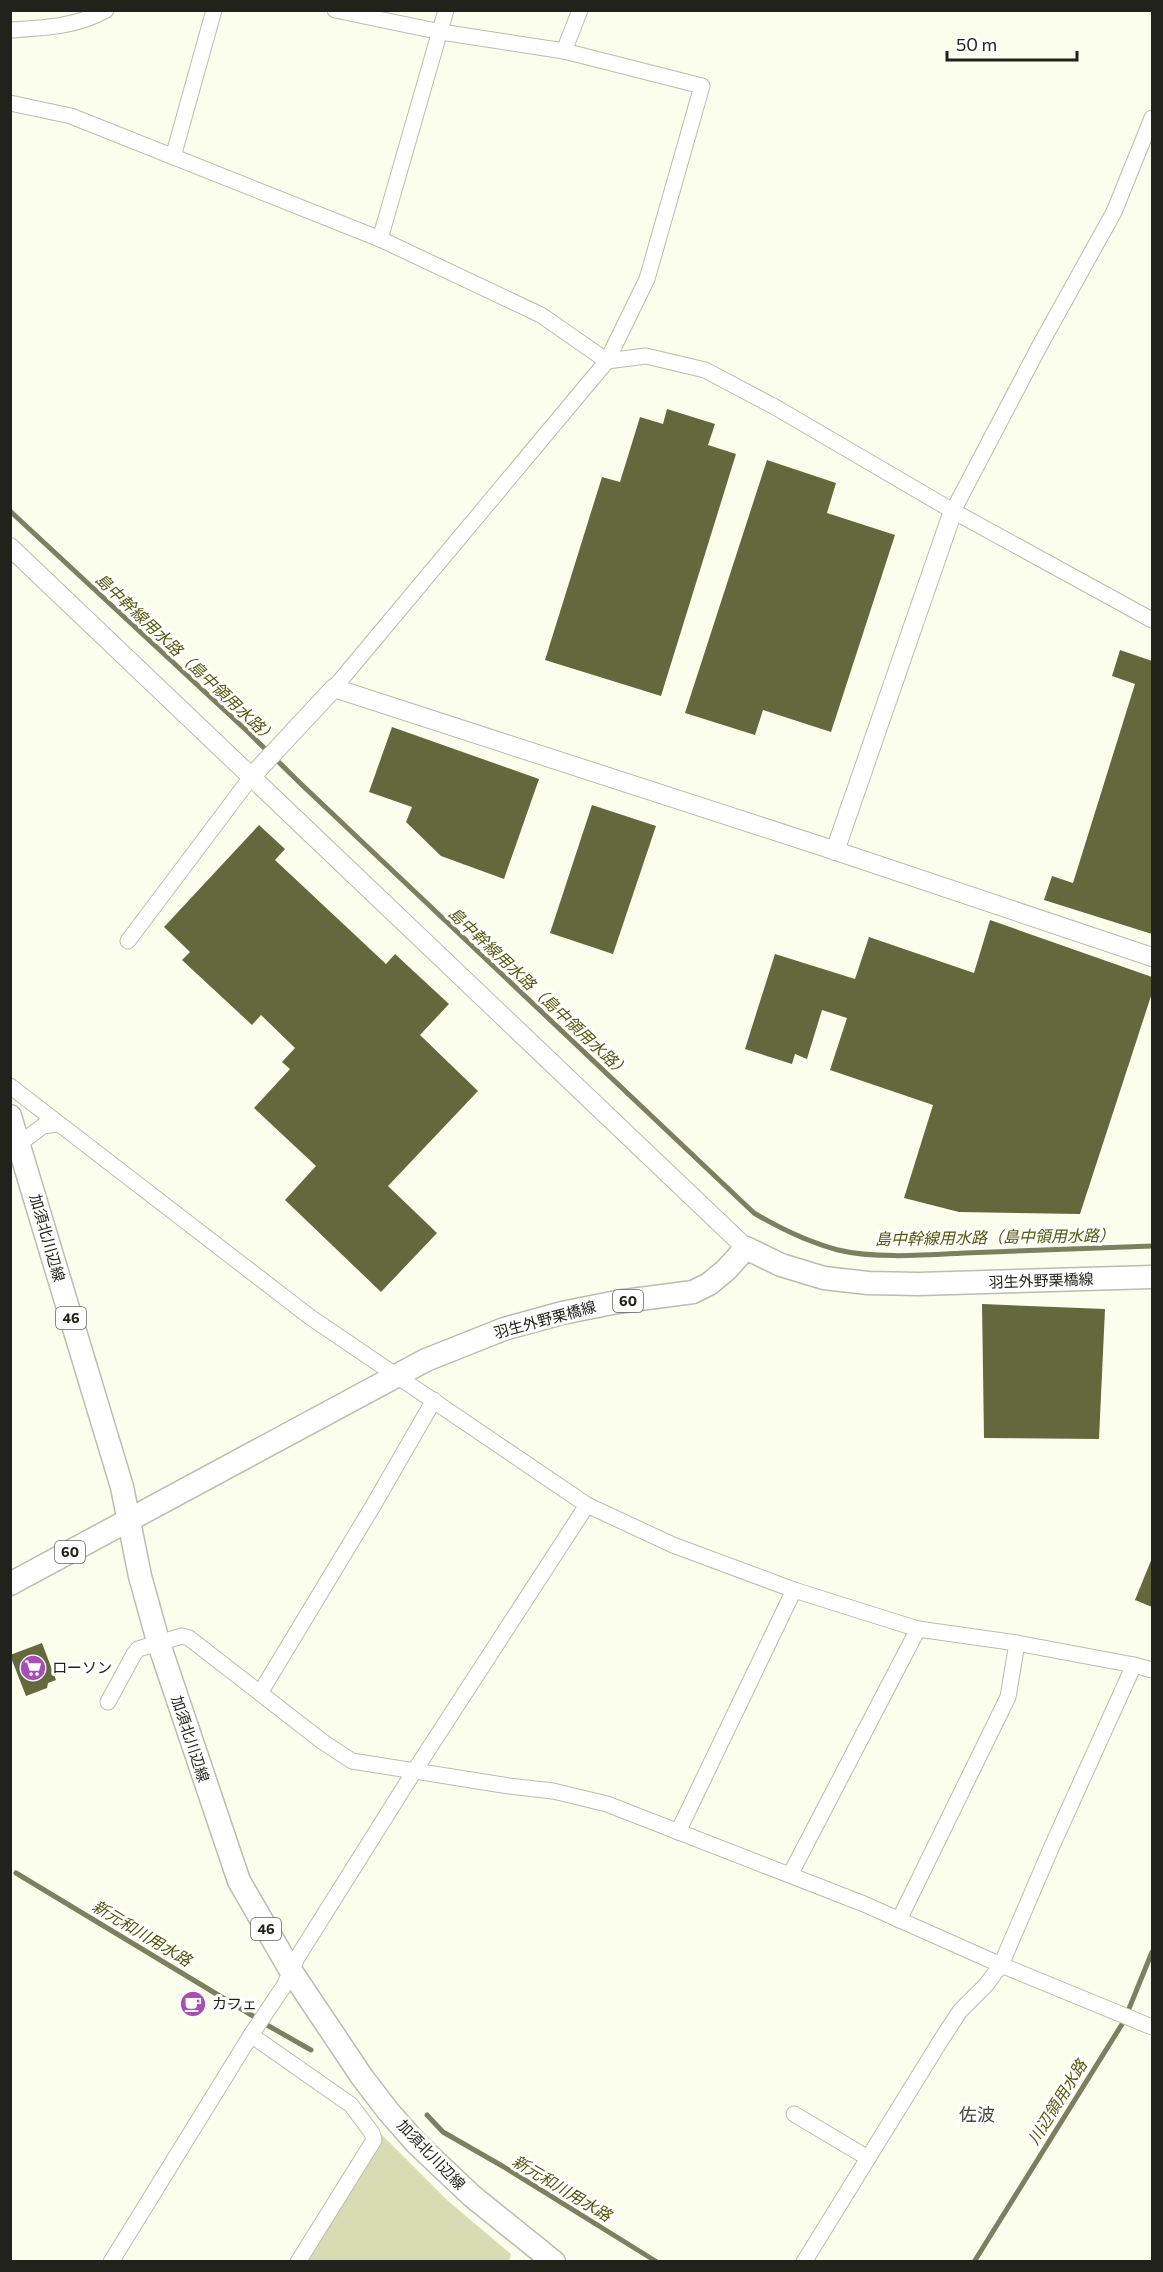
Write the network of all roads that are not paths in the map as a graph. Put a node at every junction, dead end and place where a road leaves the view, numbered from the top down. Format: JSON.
{"nodes":[{"id":1,"x":106,"y":10,"type":"edge"},
{"id":2,"x":214,"y":10,"type":"edge"},
{"id":3,"x":335,"y":10,"type":"edge"},
{"id":4,"x":446,"y":10,"type":"edge"},
{"id":5,"x":580,"y":10,"type":"edge"},
{"id":6,"x":10,"y":30,"type":"edge"},
{"id":7,"x":441,"y":32,"type":"junction"},
{"id":8,"x":564,"y":51,"type":"junction"},
{"id":9,"x":10,"y":103,"type":"edge"},
{"id":10,"x":1152,"y":118,"type":"edge"},
{"id":11,"x":173,"y":157,"type":"junction"},
{"id":12,"x":380,"y":239,"type":"junction"},
{"id":13,"x":607,"y":361,"type":"junction"},
{"id":14,"x":953,"y":511,"type":"junction"},
{"id":15,"x":10,"y":547,"type":"edge"},
{"id":16,"x":1152,"y":620,"type":"edge"},
{"id":17,"x":334,"y":688,"type":"junction"},
{"id":18,"x":252,"y":776,"type":"junction"},
{"id":19,"x":835,"y":851,"type":"junction"},
{"id":20,"x":128,"y":941,"type":"dead end"},
{"id":21,"x":1152,"y":957,"type":"edge"},
{"id":22,"x":10,"y":1086,"type":"edge"},
{"id":23,"x":10,"y":1116,"type":"edge"},
{"id":24,"x":57,"y":1124,"type":"junction"},
{"id":25,"x":19,"y":1144,"type":"junction"},
{"id":26,"x":746,"y":1248,"type":"junction"},
{"id":27,"x":1152,"y":1277,"type":"edge"},
{"id":28,"x":397,"y":1375,"type":"junction"},
{"id":29,"x":434,"y":1400,"type":"junction"},
{"id":30,"x":587,"y":1505,"type":"junction"},
{"id":31,"x":129,"y":1520,"type":"junction"},
{"id":32,"x":10,"y":1584,"type":"edge"},
{"id":33,"x":794,"y":1590,"type":"junction"},
{"id":34,"x":918,"y":1629,"type":"junction"},
{"id":35,"x":158,"y":1641,"type":"junction"},
{"id":36,"x":1017,"y":1643,"type":"junction"},
{"id":37,"x":1134,"y":1665,"type":"junction"},
{"id":38,"x":1152,"y":1670,"type":"edge"},
{"id":39,"x":260,"y":1693,"type":"junction"},
{"id":40,"x":108,"y":1702,"type":"dead end"},
{"id":41,"x":415,"y":1770,"type":"junction"},
{"id":42,"x":678,"y":1832,"type":"junction"},
{"id":43,"x":790,"y":1875,"type":"junction"},
{"id":44,"x":899,"y":1920,"type":"junction"},
{"id":45,"x":1001,"y":1965,"type":"junction"},
{"id":46,"x":291,"y":1971,"type":"junction"},
{"id":47,"x":1152,"y":2027,"type":"edge"},
{"id":48,"x":251,"y":2035,"type":"junction"},
{"id":49,"x":794,"y":2114,"type":"dead end"},
{"id":50,"x":868,"y":2158,"type":"junction"},
{"id":51,"x":111,"y":2262,"type":"edge"},
{"id":52,"x":298,"y":2262,"type":"edge"},
{"id":53,"x":554,"y":2262,"type":"edge"},
{"id":54,"x":804,"y":2262,"type":"edge"}],
"edges":[{"from":1,"to":6,"type":"street"},
{"from":2,"to":11,"type":"street"},
{"from":3,"to":7,"type":"street"},
{"from":4,"to":7,"type":"street"},
{"from":5,"to":8,"type":"street"},
{"from":7,"to":8,"type":"street"},
{"from":7,"to":12,"type":"street"},
{"from":8,"to":13,"type":"street"},
{"from":9,"to":11,"type":"street"},
{"from":10,"to":14,"type":"street"},
{"from":11,"to":12,"type":"street"},
{"from":12,"to":13,"type":"street"},
{"from":13,"to":14,"type":"street"},
{"from":13,"to":17,"type":"street"},
{"from":14,"to":16,"type":"street"},
{"from":14,"to":19,"type":"street"},
{"from":15,"to":18,"type":"street"},
{"from":17,"to":18,"type":"street"},
{"from":17,"to":19,"type":"street"},
{"from":18,"to":20,"type":"street"},
{"from":18,"to":26,"type":"street"},
{"from":19,"to":21,"type":"street"},
{"from":22,"to":24,"type":"street"},
{"from":23,"to":25,"type":"main road","name":"加須北川辺線","number":"46"},
{"from":24,"to":25,"type":"street"},
{"from":24,"to":28,"type":"street"},
{"from":25,"to":31,"type":"main road","name":"加須北川辺線","number":"46"},
{"from":26,"to":27,"type":"main road","name":"羽生外野栗橋線"},
{"from":26,"to":28,"type":"main road","name":"羽生外野栗橋線","number":"60"},
{"from":28,"to":29,"type":"street"},
{"from":28,"to":31,"type":"main road","name":"羽生外野栗橋線","number":"60"},
{"from":29,"to":30,"type":"street"},
{"from":29,"to":39,"type":"street"},
{"from":30,"to":33,"type":"street"},
{"from":30,"to":41,"type":"street"},
{"from":31,"to":32,"type":"main road","name":"羽生外野栗橋線","number":"60"},
{"from":31,"to":35,"type":"main road","name":"加須北川辺線","number":"46"},
{"from":33,"to":34,"type":"street"},
{"from":33,"to":42,"type":"street"},
{"from":34,"to":36,"type":"street"},
{"from":34,"to":43,"type":"street"},
{"from":35,"to":39,"type":"street"},
{"from":35,"to":40,"type":"street"},
{"from":35,"to":46,"type":"main road","name":"加須北川辺線","number":"46"},
{"from":36,"to":37,"type":"street"},
{"from":36,"to":44,"type":"street"},
{"from":37,"to":38,"type":"street"},
{"from":37,"to":45,"type":"street"},
{"from":39,"to":41,"type":"street"},
{"from":41,"to":42,"type":"street"},
{"from":41,"to":46,"type":"street"},
{"from":42,"to":43,"type":"street"},
{"from":43,"to":44,"type":"street"},
{"from":44,"to":45,"type":"street"},
{"from":45,"to":47,"type":"street"},
{"from":45,"to":50,"type":"street"},
{"from":46,"to":48,"type":"street"},
{"from":46,"to":53,"type":"main road","name":"加須北川辺線","number":"46"},
{"from":48,"to":51,"type":"street"},
{"from":48,"to":52,"type":"street"},
{"from":49,"to":50,"type":"street"},
{"from":50,"to":54,"type":"street"}]}
